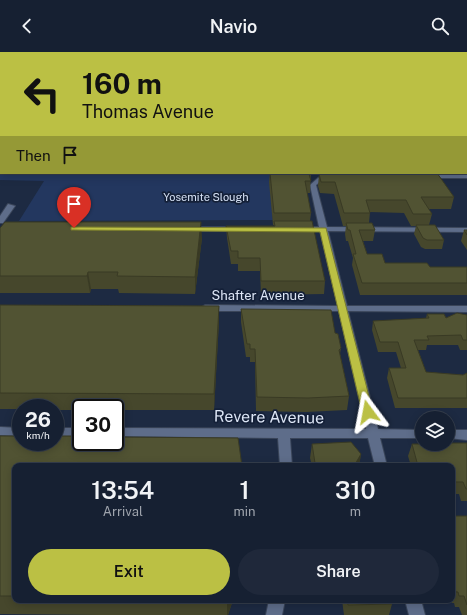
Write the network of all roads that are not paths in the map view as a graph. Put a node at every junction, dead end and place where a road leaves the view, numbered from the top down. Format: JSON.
{"nodes":[{"id":1,"x":336,"y":176,"type":"edge"},
{"id":2,"x":421,"y":176,"type":"edge"},
{"id":3,"x":467,"y":176,"type":"edge"},
{"id":4,"x":11,"y":206,"type":"dead end"},
{"id":5,"x":0,"y":221,"type":"edge"},
{"id":6,"x":179,"y":229,"type":"edge"},
{"id":7,"x":250,"y":229,"type":"edge"},
{"id":8,"x":288,"y":229,"type":"edge"},
{"id":9,"x":323,"y":230,"type":"junction"},
{"id":10,"x":467,"y":230,"type":"edge"},
{"id":11,"x":195,"y":308,"type":"edge"},
{"id":12,"x":342,"y":308,"type":"junction"},
{"id":13,"x":467,"y":309,"type":"edge"},
{"id":14,"x":0,"y":431,"type":"edge"},
{"id":15,"x":12,"y":432,"type":"edge"},
{"id":16,"x":124,"y":432,"type":"edge"},
{"id":17,"x":373,"y":434,"type":"junction"},
{"id":18,"x":415,"y":434,"type":"edge"},
{"id":19,"x":455,"y":434,"type":"edge"},
{"id":20,"x":467,"y":434,"type":"edge"},
{"id":21,"x":284,"y":435,"type":"junction"},
{"id":22,"x":286,"y":463,"type":"edge"},
{"id":23,"x":380,"y":463,"type":"edge"},
{"id":24,"x":276,"y":603,"type":"edge"},
{"id":25,"x":414,"y":603,"type":"edge"},
{"id":26,"x":274,"y":615,"type":"edge"},
{"id":27,"x":417,"y":615,"type":"edge"}],
"edges":[{"from":1,"to":9,"type":"street"},
{"from":2,"to":3,"type":"street"},
{"from":4,"to":5,"type":"street"},
{"from":6,"to":7,"type":"street"},
{"from":8,"to":9,"type":"street"},
{"from":9,"to":10,"type":"street"},
{"from":9,"to":12,"type":"street"},
{"from":11,"to":12,"type":"street","name":"Shafter Avenue"},
{"from":12,"to":13,"type":"street","name":"Shafter Avenue"},
{"from":12,"to":17,"type":"street"},
{"from":14,"to":15,"type":"street"},
{"from":16,"to":21,"type":"street","name":"Revere Avenue"},
{"from":17,"to":18,"type":"street","name":"Revere Avenue"},
{"from":17,"to":21,"type":"street","name":"Revere Avenue"},
{"from":17,"to":23,"type":"street"},
{"from":19,"to":20,"type":"street"},
{"from":21,"to":22,"type":"street"},
{"from":24,"to":26,"type":"street"},
{"from":25,"to":27,"type":"street"}]}
